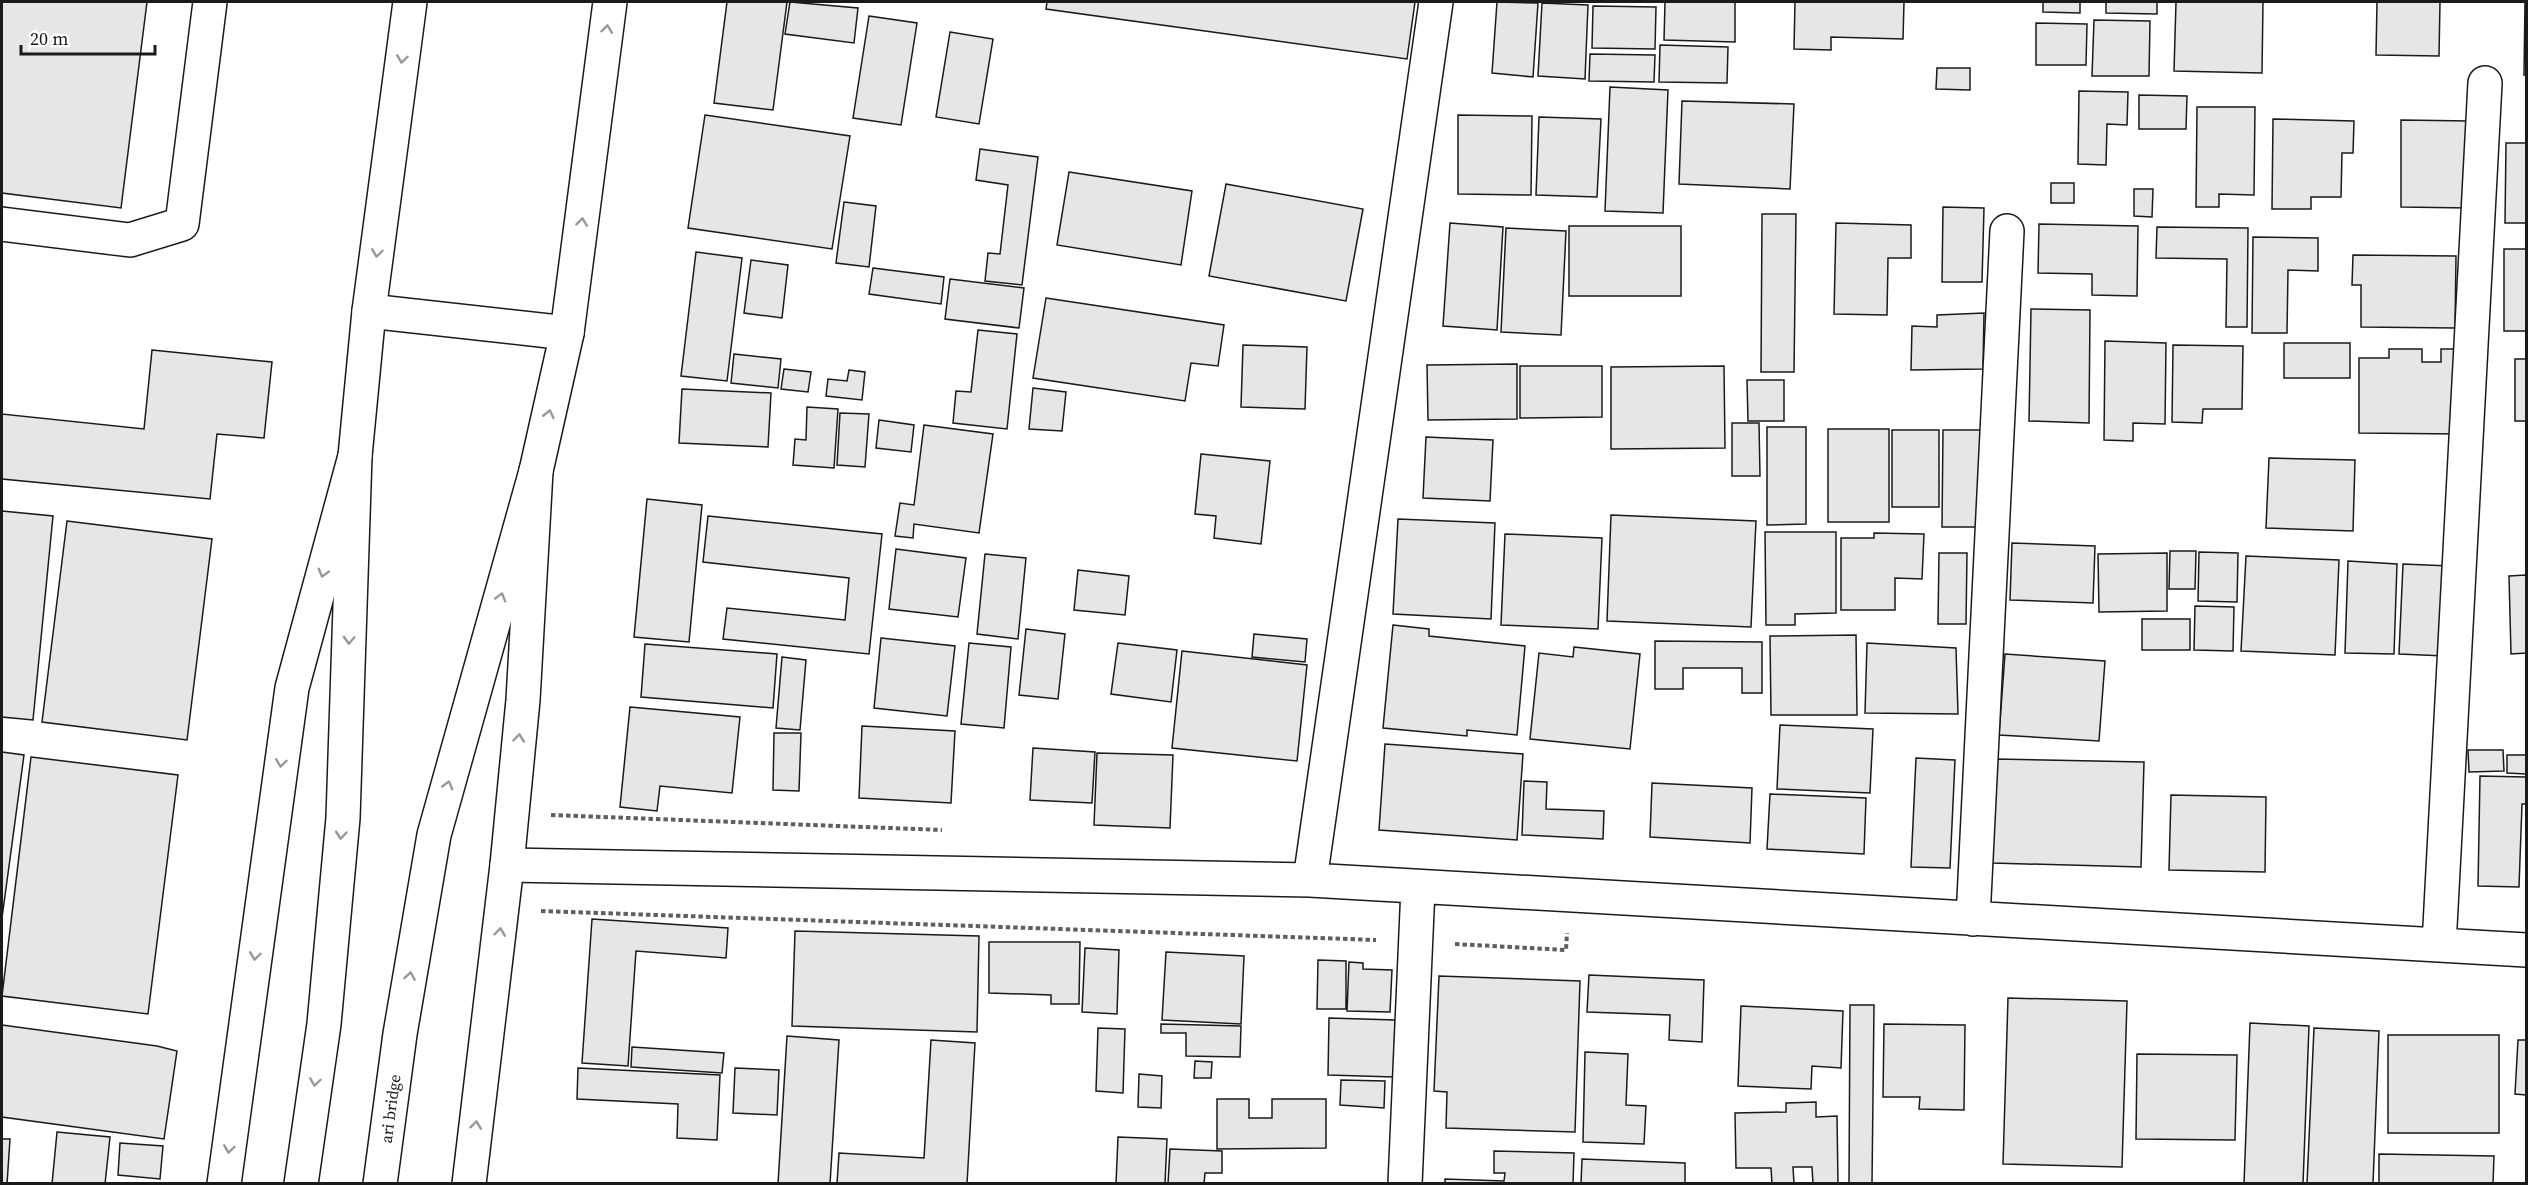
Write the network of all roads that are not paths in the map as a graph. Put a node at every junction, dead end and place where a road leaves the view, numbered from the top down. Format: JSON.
{"nodes":[{"id":1,"x":210,"y":2,"type":"edge"},
{"id":2,"x":410,"y":2,"type":"edge"},
{"id":3,"x":610,"y":2,"type":"edge"},
{"id":4,"x":1436,"y":2,"type":"edge"},
{"id":5,"x":2485,"y":83,"type":"dead end"},
{"id":6,"x":2,"y":224,"type":"edge"},
{"id":7,"x":2007,"y":231,"type":"dead end"},
{"id":8,"x":369,"y":311,"type":"junction"},
{"id":9,"x":567,"y":333,"type":"junction"},
{"id":10,"x":355,"y":456,"type":"junction"},
{"id":11,"x":536,"y":471,"type":"junction"},
{"id":12,"x":507,"y":866,"type":"junction"},
{"id":13,"x":1310,"y":879,"type":"junction"},
{"id":14,"x":1418,"y":888,"type":"junction"},
{"id":15,"x":1972,"y":919,"type":"junction"},
{"id":16,"x":2439,"y":945,"type":"junction"},
{"id":17,"x":2526,"y":950,"type":"edge"},
{"id":18,"x":224,"y":1184,"type":"edge"},
{"id":19,"x":302,"y":1184,"type":"edge"},
{"id":20,"x":380,"y":1184,"type":"edge"},
{"id":21,"x":468,"y":1184,"type":"edge"},
{"id":22,"x":1405,"y":1184,"type":"edge"}],
"edges":[{"from":1,"to":6,"type":"main road"},
{"from":2,"to":8,"type":"main road","one_way":true},
{"from":9,"to":3,"type":"main road","one_way":true},
{"from":4,"to":13,"type":"main road"},
{"from":5,"to":16,"type":"main road"},
{"from":7,"to":15,"type":"main road"},
{"from":8,"to":9,"type":"main road"},
{"from":8,"to":10,"type":"main road"},
{"from":11,"to":9,"type":"main road","one_way":true},
{"from":10,"to":18,"type":"main road","one_way":true},
{"from":10,"to":19,"type":"main road","one_way":true},
{"from":12,"to":11,"type":"main road","one_way":true},
{"from":20,"to":11,"type":"main road","name":"ari bridge","one_way":true},
{"from":12,"to":13,"type":"main road"},
{"from":21,"to":12,"type":"main road","one_way":true},
{"from":13,"to":14,"type":"main road"},
{"from":14,"to":15,"type":"main road"},
{"from":14,"to":22,"type":"main road"},
{"from":15,"to":16,"type":"main road"},
{"from":16,"to":17,"type":"main road"}]}
